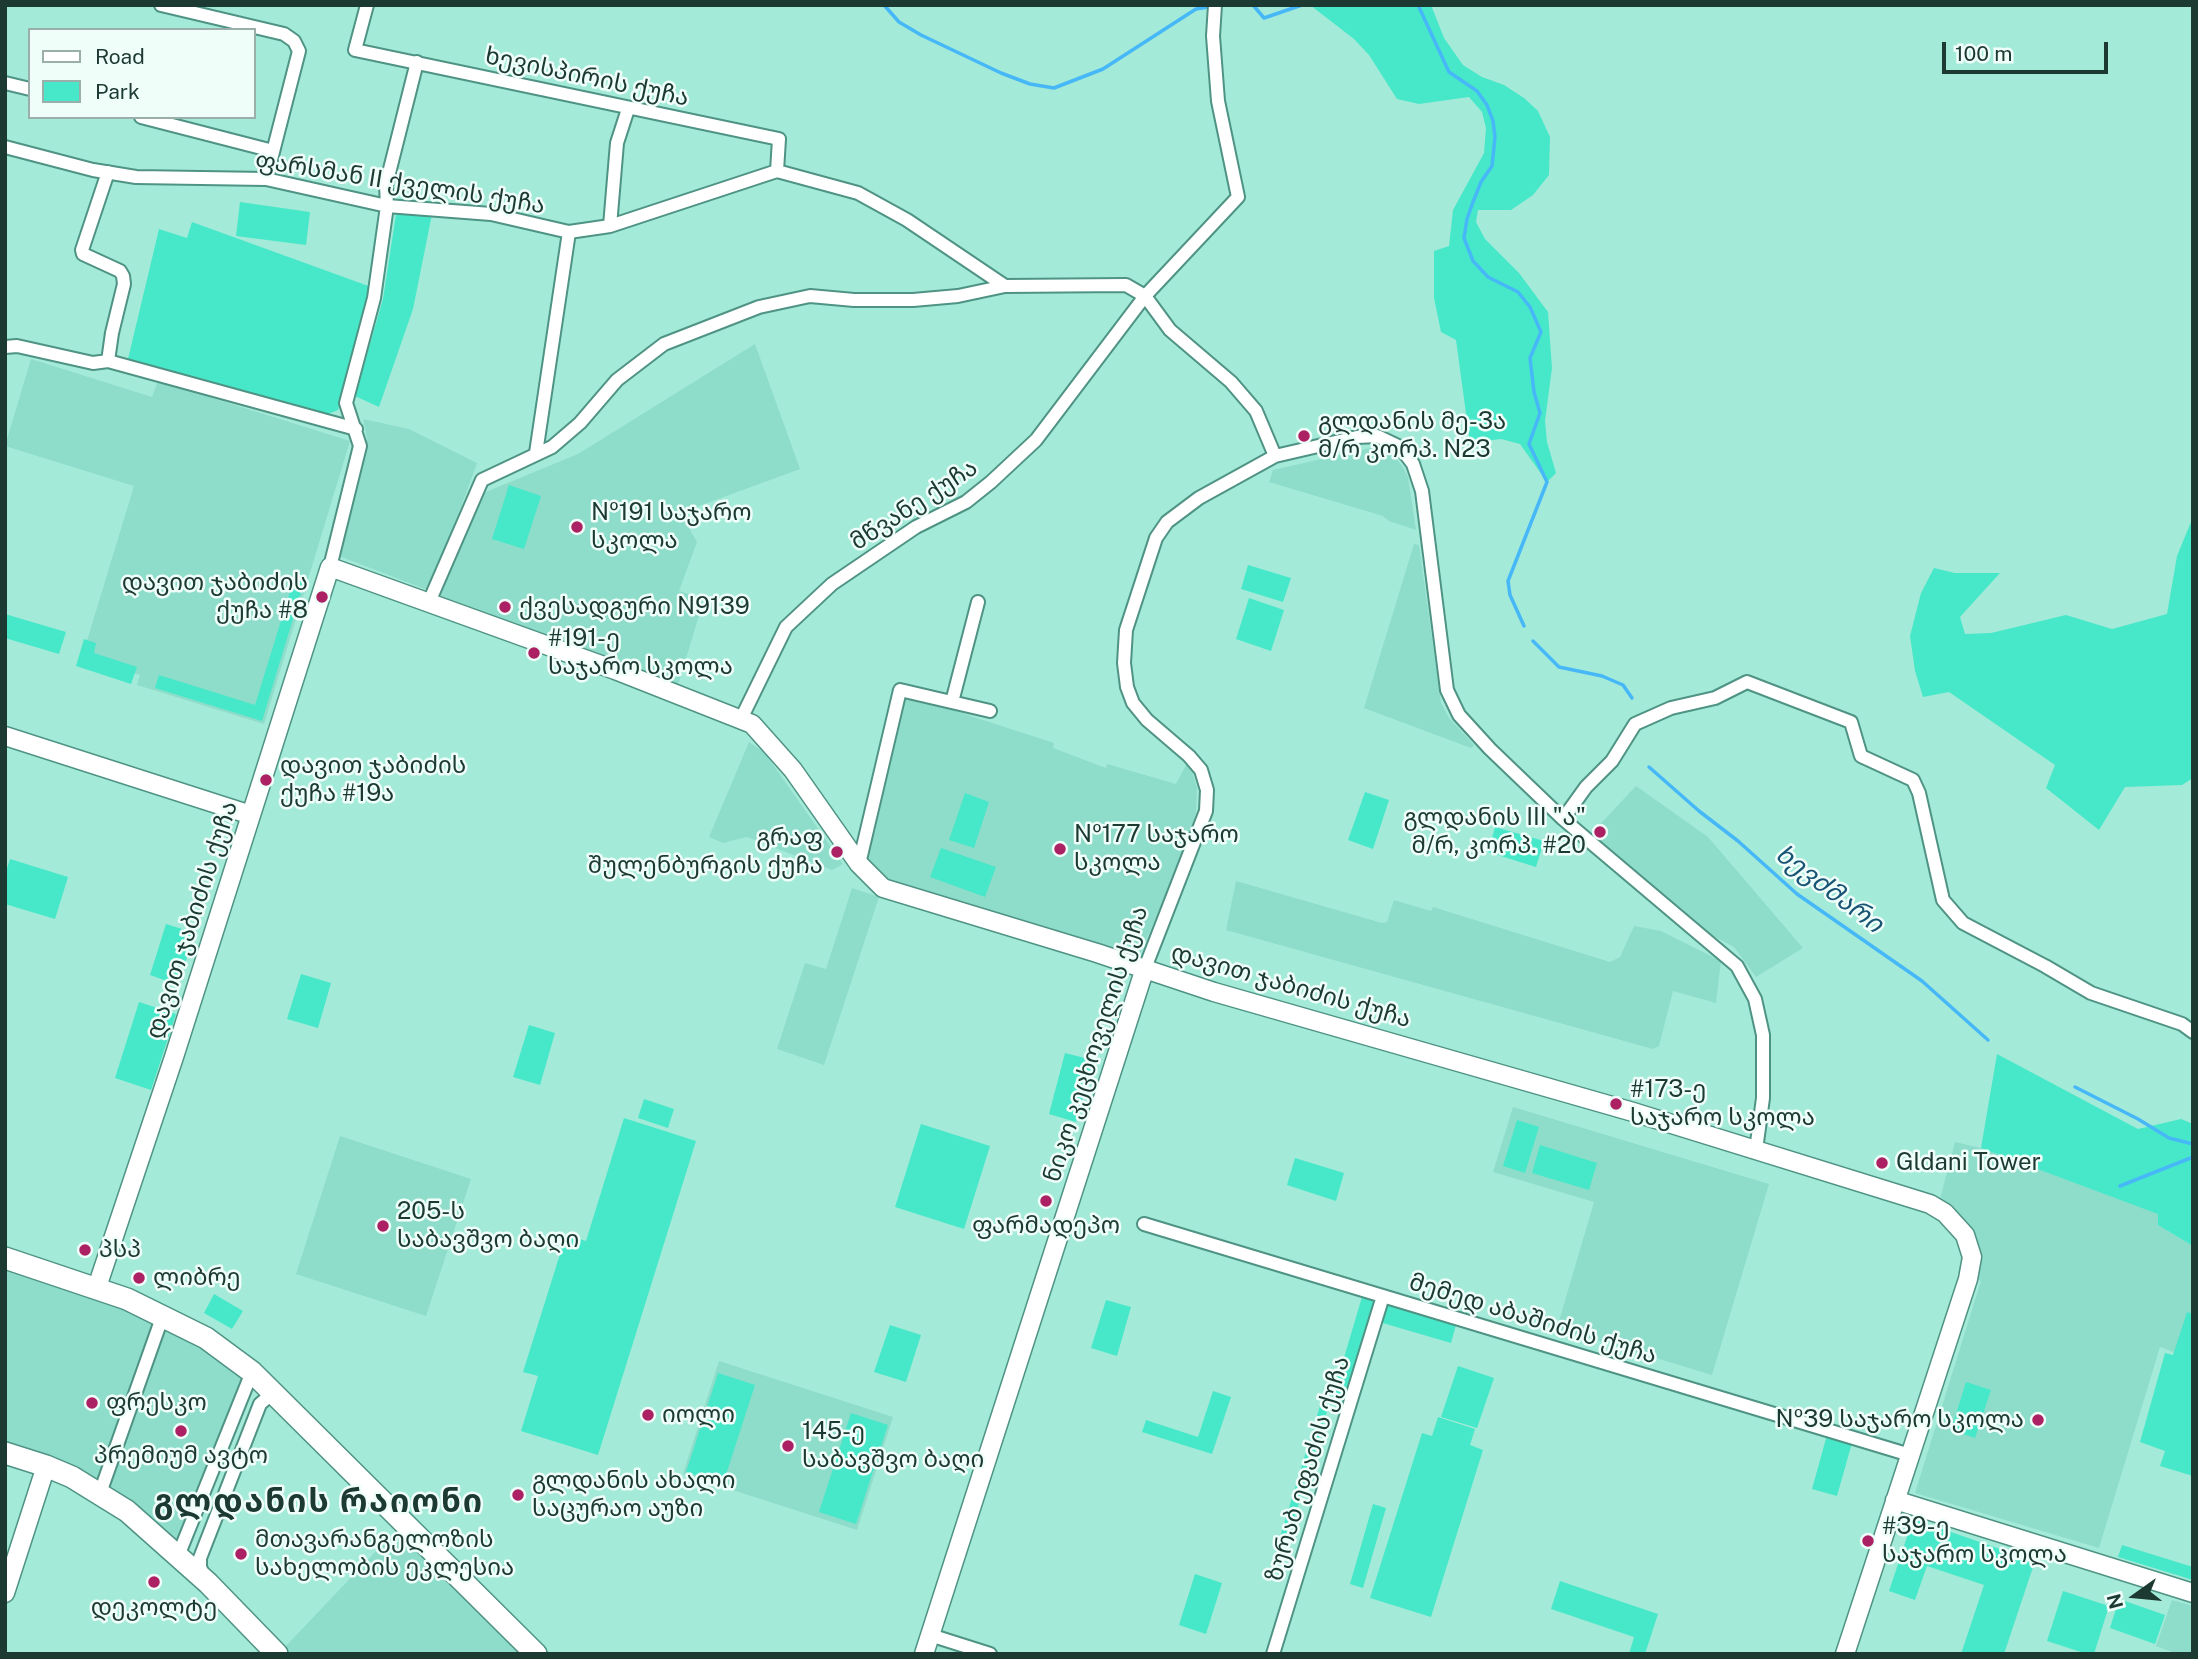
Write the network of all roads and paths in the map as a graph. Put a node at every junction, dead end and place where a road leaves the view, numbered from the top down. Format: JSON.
{"nodes":[{"id":1,"x":161,"y":5,"type":"edge"},
{"id":2,"x":366,"y":5,"type":"edge"},
{"id":3,"x":1215,"y":5,"type":"edge"},
{"id":4,"x":417,"y":62,"type":"junction"},
{"id":5,"x":5,"y":83,"type":"edge"},
{"id":6,"x":28,"y":89,"type":"edge"},
{"id":7,"x":628,"y":109,"type":"junction"},
{"id":8,"x":149,"y":119,"type":"edge"},
{"id":9,"x":5,"y":146,"type":"edge"},
{"id":10,"x":273,"y":151,"type":"junction"},
{"id":11,"x":777,"y":171,"type":"junction"},
{"id":12,"x":108,"y":172,"type":"junction"},
{"id":13,"x":266,"y":179,"type":"junction"},
{"id":14,"x":387,"y":206,"type":"junction"},
{"id":15,"x":610,"y":226,"type":"junction"},
{"id":16,"x":569,"y":232,"type":"junction"},
{"id":17,"x":1005,"y":286,"type":"junction"},
{"id":18,"x":1145,"y":296,"type":"junction"},
{"id":19,"x":5,"y":347,"type":"edge"},
{"id":20,"x":108,"y":361,"type":"junction"},
{"id":21,"x":356,"y":429,"type":"junction"},
{"id":22,"x":537,"y":453,"type":"junction"},
{"id":23,"x":1275,"y":456,"type":"junction"},
{"id":24,"x":330,"y":567,"type":"junction"},
{"id":25,"x":429,"y":602,"type":"junction"},
{"id":26,"x":978,"y":602,"type":"dead end"},
{"id":27,"x":952,"y":702,"type":"junction"},
{"id":28,"x":990,"y":711,"type":"dead end"},
{"id":29,"x":741,"y":719,"type":"junction"},
{"id":30,"x":5,"y":736,"type":"edge"},
{"id":31,"x":251,"y":815,"type":"junction"},
{"id":32,"x":1563,"y":819,"type":"junction"},
{"id":33,"x":859,"y":864,"type":"junction"},
{"id":34,"x":1145,"y":968,"type":"junction"},
{"id":35,"x":2193,"y":1032,"type":"edge"},
{"id":36,"x":1756,"y":1150,"type":"junction"},
{"id":37,"x":1144,"y":1224,"type":"dead end"},
{"id":38,"x":5,"y":1258,"type":"edge"},
{"id":39,"x":97,"y":1287,"type":"junction"},
{"id":40,"x":1383,"y":1296,"type":"junction"},
{"id":41,"x":163,"y":1315,"type":"junction"},
{"id":42,"x":252,"y":1372,"type":"junction"},
{"id":43,"x":278,"y":1397,"type":"junction"},
{"id":44,"x":5,"y":1453,"type":"edge"},
{"id":45,"x":1910,"y":1455,"type":"junction"},
{"id":46,"x":46,"y":1466,"type":"junction"},
{"id":47,"x":100,"y":1493,"type":"junction"},
{"id":48,"x":1895,"y":1500,"type":"junction"},
{"id":49,"x":178,"y":1556,"type":"junction"},
{"id":50,"x":208,"y":1583,"type":"junction"},
{"id":51,"x":5,"y":1593,"type":"edge"},
{"id":52,"x":2193,"y":1593,"type":"edge"},
{"id":53,"x":930,"y":1635,"type":"junction"},
{"id":54,"x":277,"y":1654,"type":"edge"},
{"id":55,"x":536,"y":1654,"type":"edge"},
{"id":56,"x":924,"y":1654,"type":"edge"},
{"id":57,"x":990,"y":1654,"type":"edge"},
{"id":58,"x":1273,"y":1654,"type":"edge"},
{"id":59,"x":1845,"y":1654,"type":"edge"}],
"edges":[{"from":1,"to":10,"type":"street"},
{"from":2,"to":4,"type":"street","name":"ხევისპირის ქუჩა"},
{"from":3,"to":18,"type":"street","name":"მწვანე ქუჩა"},
{"from":4,"to":7,"type":"street","name":"ხევისპირის ქუჩა"},
{"from":4,"to":14,"type":"street","name":"დავით ჯაბიძის ქუჩა"},
{"from":5,"to":6,"type":"street"},
{"from":7,"to":11,"type":"street","name":"ხევისპირის ქუჩა"},
{"from":7,"to":15,"type":"street"},
{"from":8,"to":10,"type":"street"},
{"from":9,"to":12,"type":"street","name":"ფარსმან II ქველის ქუჩა"},
{"from":10,"to":13,"type":"street"},
{"from":11,"to":15,"type":"street","name":"ფარსმან II ქველის ქუჩა"},
{"from":11,"to":17,"type":"street"},
{"from":12,"to":13,"type":"street","name":"ფარსმან II ქველის ქუჩა"},
{"from":12,"to":20,"type":"street"},
{"from":13,"to":14,"type":"street","name":"ფარსმან II ქველის ქუჩა"},
{"from":14,"to":16,"type":"street","name":"ფარსმან II ქველის ქუჩა"},
{"from":14,"to":21,"type":"street","name":"დავით ჯაბიძის ქუჩა"},
{"from":15,"to":16,"type":"street","name":"ფარსმან II ქველის ქუჩა"},
{"from":16,"to":22,"type":"street"},
{"from":17,"to":18,"type":"street"},
{"from":17,"to":22,"type":"street"},
{"from":18,"to":23,"type":"street"},
{"from":18,"to":29,"type":"street","name":"მწვანე ქუჩა"},
{"from":19,"to":20,"type":"street"},
{"from":20,"to":21,"type":"street"},
{"from":21,"to":24,"type":"street","name":"დავით ჯაბიძის ქუჩა"},
{"from":22,"to":25,"type":"street"},
{"from":23,"to":32,"type":"street","name":"ნიკო კეცხოველის ქუჩა"},
{"from":23,"to":34,"type":"street","name":"ნიკო კეცხოველის ქუჩა"},
{"from":24,"to":25,"type":"street","name":"დავით ჯაბიძის ქუჩა"},
{"from":24,"to":31,"type":"street","name":"დავით ჯაბიძის ქუჩა"},
{"from":25,"to":29,"type":"street","name":"დავით ჯაბიძის ქუჩა"},
{"from":26,"to":27,"type":"street"},
{"from":27,"to":28,"type":"street"},
{"from":27,"to":33,"type":"street"},
{"from":29,"to":33,"type":"street","name":"დავით ჯაბიძის ქუჩა"},
{"from":30,"to":31,"type":"street"},
{"from":31,"to":39,"type":"street","name":"დავით ჯაბიძის ქუჩა"},
{"from":32,"to":35,"type":"street"},
{"from":32,"to":36,"type":"street","name":"ნიკო კეცხოველის ქუჩა"},
{"from":33,"to":34,"type":"street","name":"დავით ჯაბიძის ქუჩა"},
{"from":34,"to":36,"type":"street","name":"დავით ჯაბიძის ქუჩა"},
{"from":34,"to":53,"type":"street","name":"ნიკო კეცხოველის ქუჩა"},
{"from":36,"to":45,"type":"street","name":"დავით ჯაბიძის ქუჩა"},
{"from":37,"to":40,"type":"street","name":"მემედ აბაშიძის ქუჩა"},
{"from":38,"to":39,"type":"main road"},
{"from":39,"to":41,"type":"main road"},
{"from":40,"to":45,"type":"street","name":"მემედ აბაშიძის ქუჩა"},
{"from":40,"to":58,"type":"street","name":"ზურაბ ეფაძის ქუჩა"},
{"from":41,"to":42,"type":"main road"},
{"from":41,"to":47,"type":"street"},
{"from":42,"to":43,"type":"main road"},
{"from":42,"to":49,"type":"street"},
{"from":43,"to":50,"type":"street"},
{"from":43,"to":55,"type":"main road"},
{"from":44,"to":46,"type":"main road"},
{"from":45,"to":48,"type":"street"},
{"from":46,"to":47,"type":"main road"},
{"from":46,"to":51,"type":"street"},
{"from":47,"to":49,"type":"main road"},
{"from":48,"to":52,"type":"street"},
{"from":48,"to":59,"type":"street"},
{"from":49,"to":50,"type":"main road"},
{"from":50,"to":54,"type":"main road"},
{"from":53,"to":56,"type":"street","name":"ნიკო კეცხოველის ქუჩა"},
{"from":53,"to":57,"type":"street"}]}
